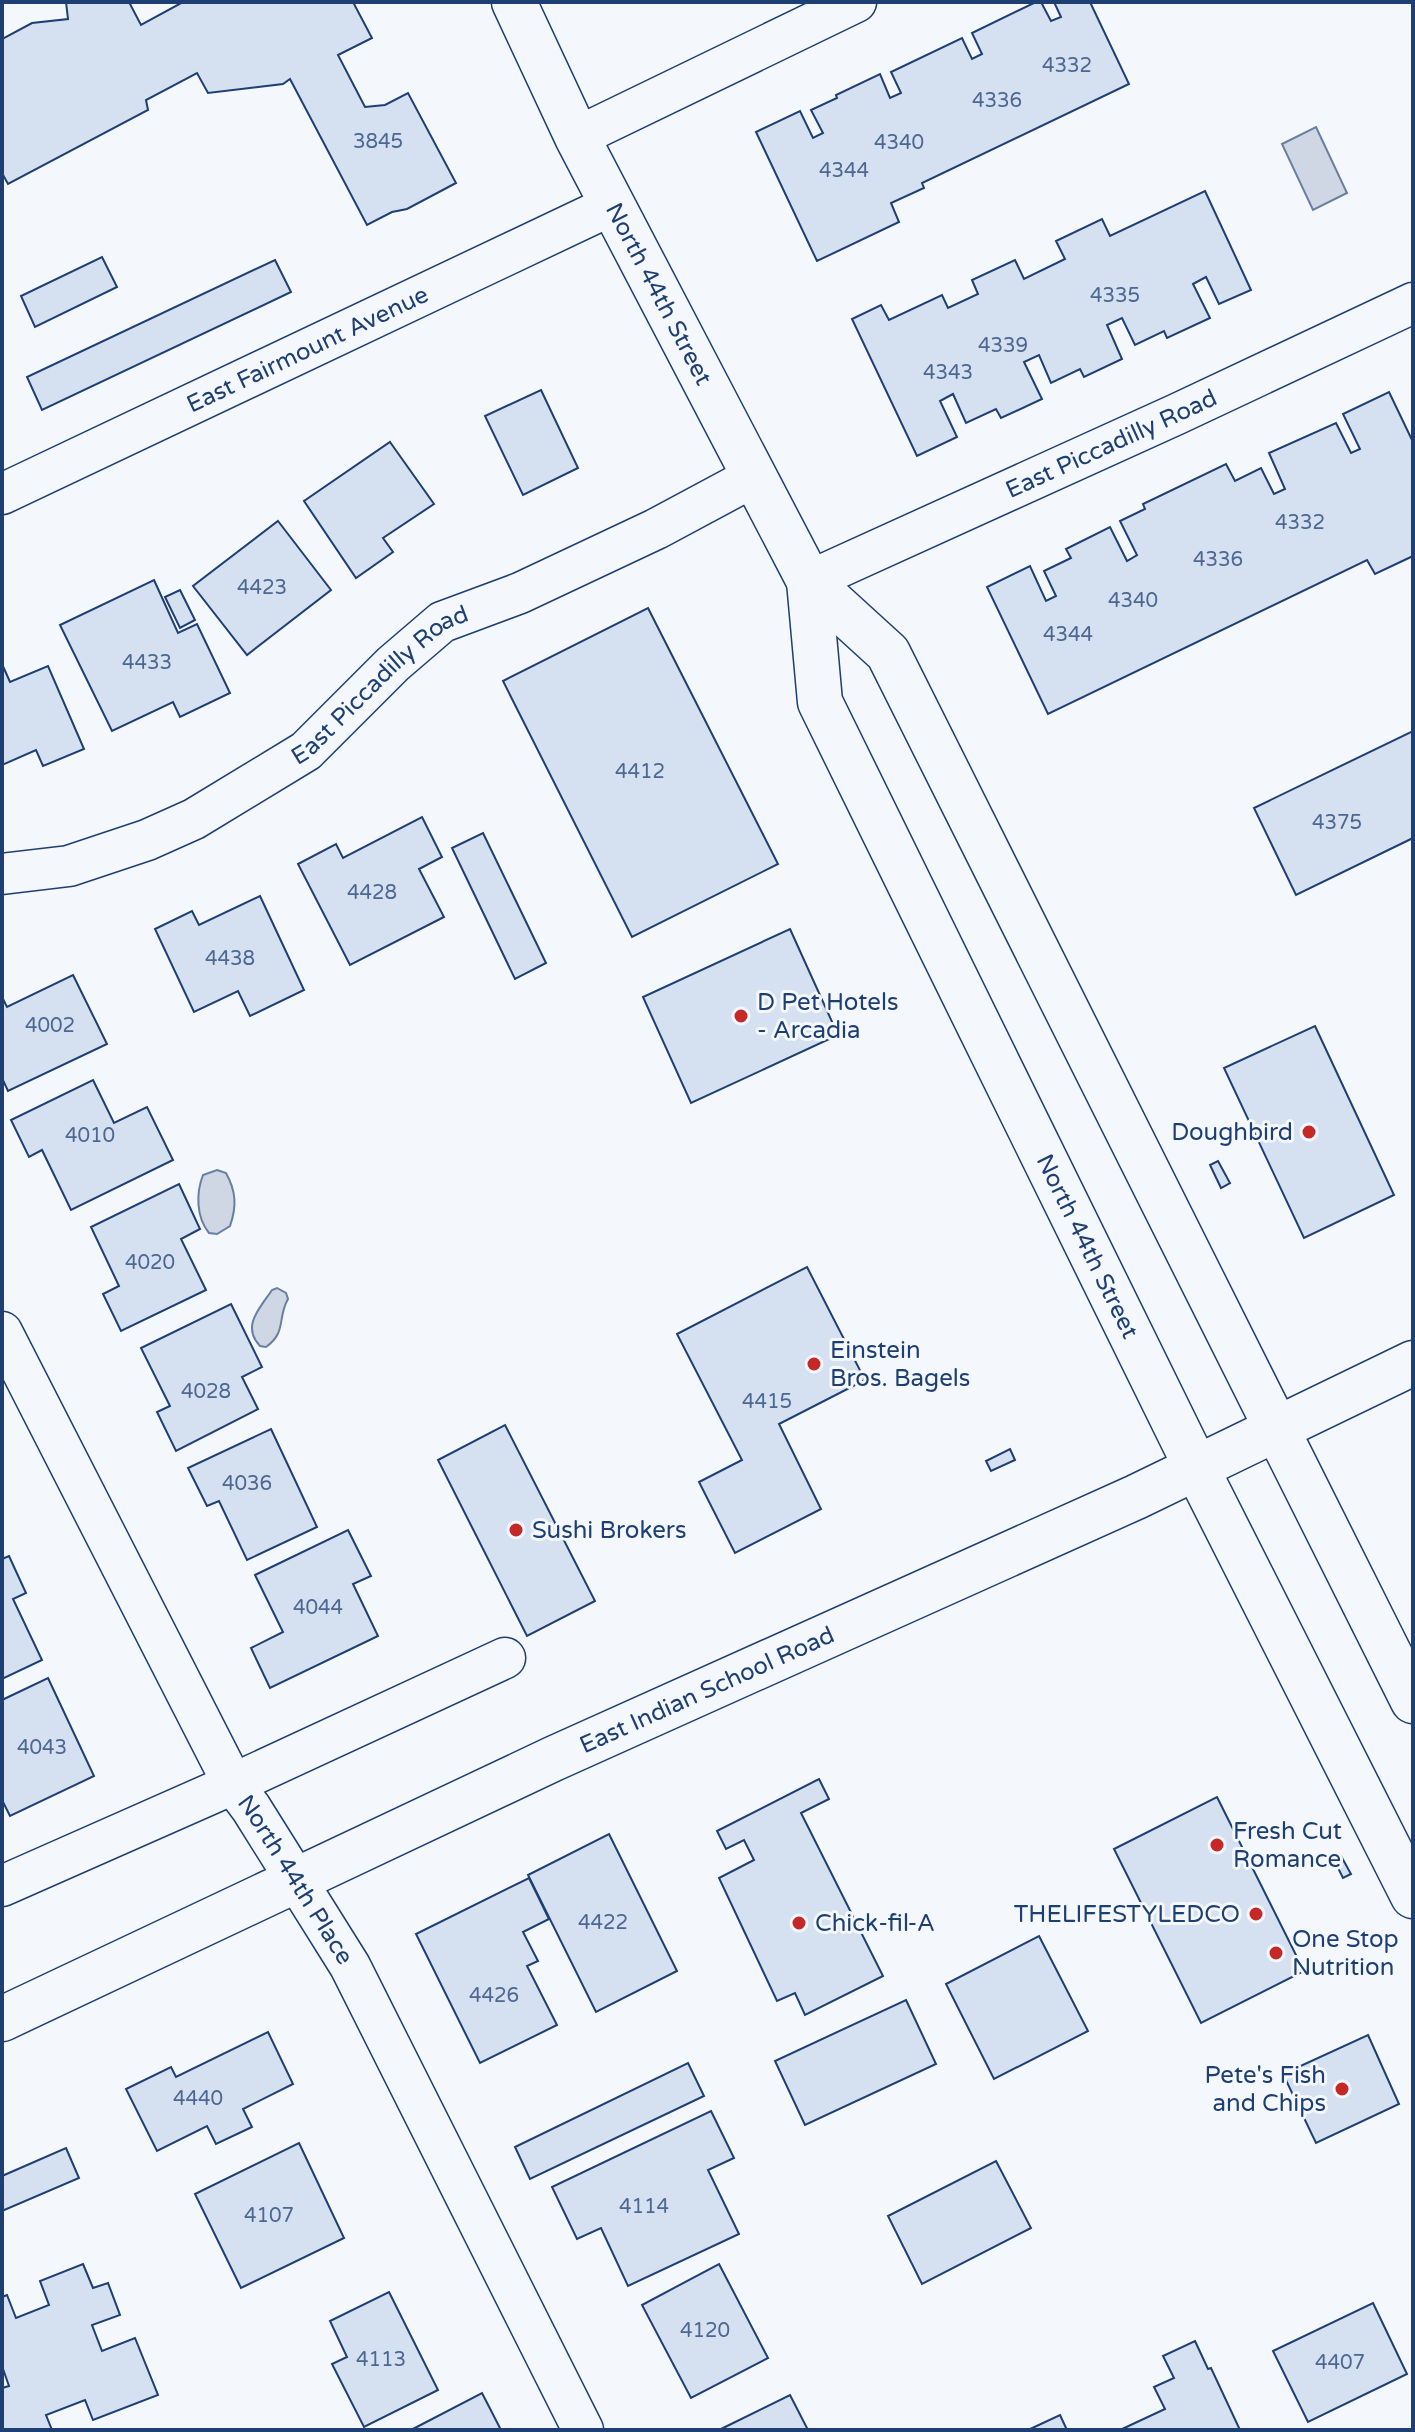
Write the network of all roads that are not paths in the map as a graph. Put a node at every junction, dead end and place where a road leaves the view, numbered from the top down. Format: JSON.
{"nodes":[{"id":1,"x":514,"y":2,"type":"edge"},
{"id":2,"x":856,"y":2,"type":"edge"},
{"id":3,"x":577,"y":137,"type":"junction"},
{"id":4,"x":612,"y":205,"type":"junction"},
{"id":5,"x":1413,"y":303,"type":"edge"},
{"id":6,"x":755,"y":476,"type":"junction"},
{"id":7,"x":2,"y":494,"type":"edge"},
{"id":8,"x":809,"y":581,"type":"junction"},
{"id":9,"x":2,"y":874,"type":"edge"},
{"id":10,"x":2,"y":1332,"type":"edge"},
{"id":11,"x":1413,"y":1363,"type":"edge"},
{"id":12,"x":1276,"y":1429,"type":"junction"},
{"id":13,"x":1196,"y":1467,"type":"junction"},
{"id":14,"x":505,"y":1658,"type":"dead end"},
{"id":15,"x":1413,"y":1701,"type":"edge"},
{"id":16,"x":233,"y":1784,"type":"junction"},
{"id":17,"x":297,"y":1881,"type":"junction"},
{"id":18,"x":2,"y":1886,"type":"edge"},
{"id":19,"x":1413,"y":1896,"type":"edge"},
{"id":20,"x":2,"y":2019,"type":"edge"},
{"id":21,"x":583,"y":2430,"type":"edge"}],
"edges":[{"from":1,"to":3,"type":"main road","name":"North 44th Street"},
{"from":2,"to":3,"type":"street"},
{"from":3,"to":4,"type":"main road","name":"North 44th Street"},
{"from":4,"to":6,"type":"main road","name":"North 44th Street"},
{"from":4,"to":7,"type":"street","name":"East Fairmount Avenue"},
{"from":5,"to":8,"type":"street","name":"East Piccadilly Road"},
{"from":6,"to":8,"type":"main road","name":"North 44th Street"},
{"from":6,"to":9,"type":"street","name":"East Piccadilly Road"},
{"from":8,"to":12,"type":"main road","name":"North 44th Street"},
{"from":8,"to":13,"type":"main road","name":"North 44th Street"},
{"from":10,"to":16,"type":"street","name":"North 44th Place"},
{"from":11,"to":12,"type":"main road","name":"East Indian School Road"},
{"from":12,"to":13,"type":"main road","name":"East Indian School Road"},
{"from":12,"to":15,"type":"main road","name":"North 44th Street"},
{"from":13,"to":17,"type":"main road","name":"East Indian School Road"},
{"from":13,"to":19,"type":"main road","name":"North 44th Street"},
{"from":14,"to":16,"type":"street"},
{"from":16,"to":17,"type":"street","name":"North 44th Place"},
{"from":16,"to":18,"type":"street"},
{"from":17,"to":20,"type":"main road","name":"East Indian School Road"},
{"from":17,"to":21,"type":"street","name":"North 44th Place"}]}
